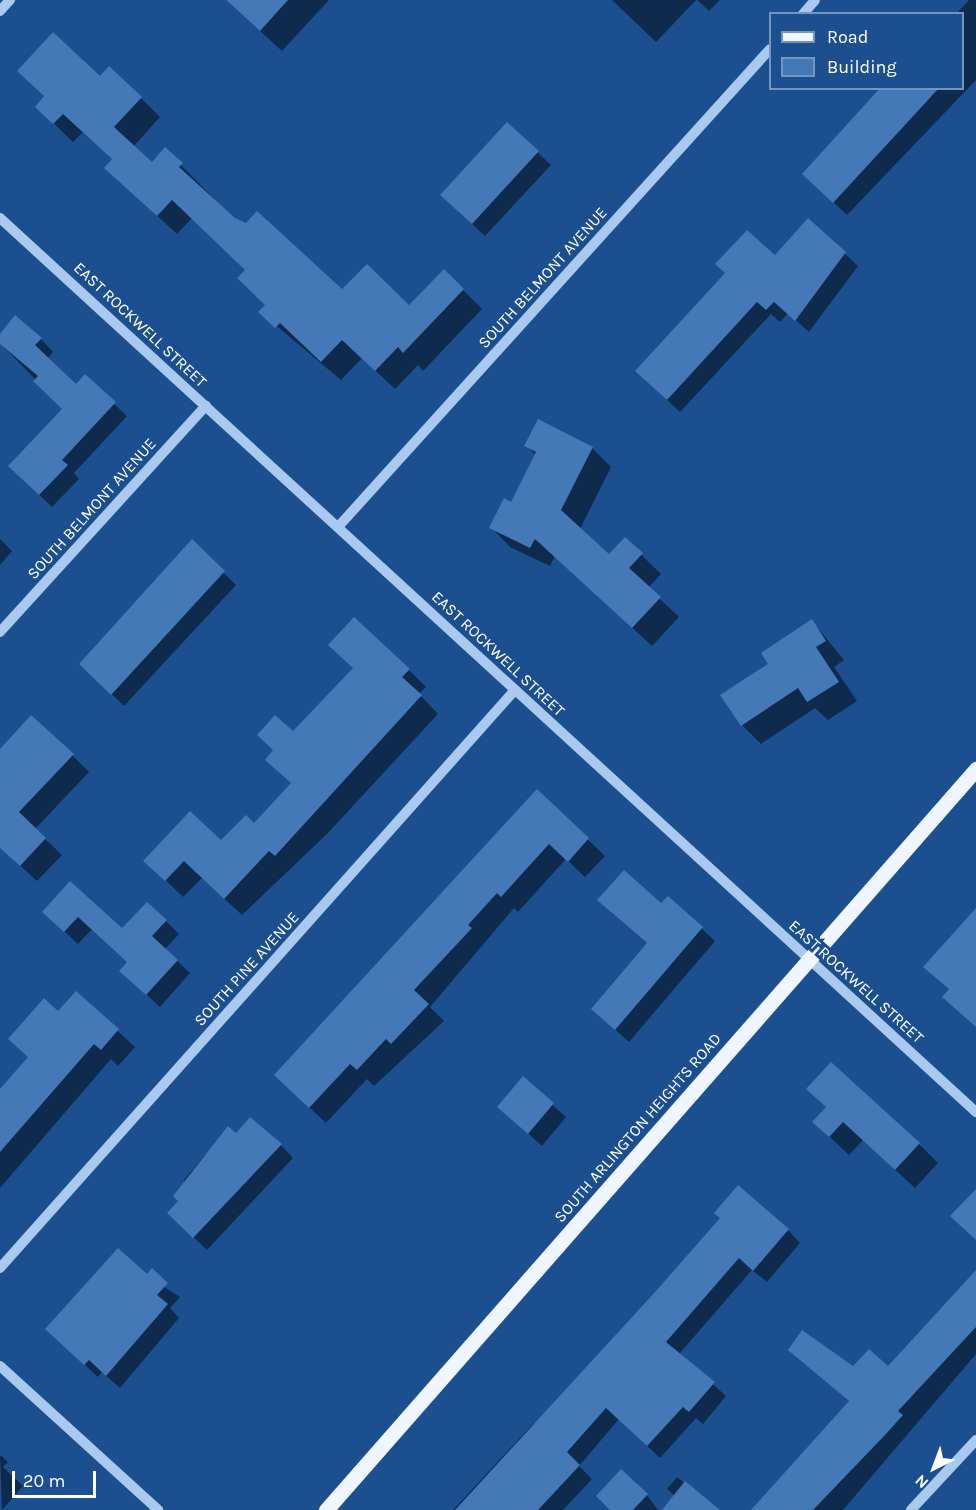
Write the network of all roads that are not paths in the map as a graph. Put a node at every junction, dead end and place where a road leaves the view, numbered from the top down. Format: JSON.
{"nodes":[{"id":1,"x":10,"y":0,"type":"edge"},
{"id":2,"x":815,"y":0,"type":"edge"},
{"id":3,"x":0,"y":11,"type":"edge"},
{"id":4,"x":805,"y":12,"type":"edge"},
{"id":5,"x":769,"y":51,"type":"edge"},
{"id":6,"x":0,"y":218,"type":"edge"},
{"id":7,"x":206,"y":406,"type":"junction"},
{"id":8,"x":338,"y":527,"type":"junction"},
{"id":9,"x":0,"y":632,"type":"edge"},
{"id":10,"x":515,"y":690,"type":"junction"},
{"id":11,"x":976,"y":769,"type":"edge"},
{"id":12,"x":809,"y":959,"type":"junction"},
{"id":13,"x":976,"y":1112,"type":"edge"},
{"id":14,"x":0,"y":1268,"type":"edge"},
{"id":15,"x":0,"y":1366,"type":"edge"},
{"id":16,"x":976,"y":1440,"type":"edge"},
{"id":17,"x":158,"y":1510,"type":"edge"},
{"id":18,"x":326,"y":1510,"type":"edge"},
{"id":19,"x":911,"y":1510,"type":"edge"}],
"edges":[{"from":1,"to":3,"type":"street"},
{"from":2,"to":4,"type":"street"},
{"from":5,"to":8,"type":"street","name":"SOUTH BELMONT AVENUE"},
{"from":6,"to":7,"type":"street","name":"EAST ROCKWELL STREET"},
{"from":7,"to":8,"type":"street","name":"EAST ROCKWELL STREET"},
{"from":7,"to":9,"type":"street","name":"SOUTH BELMONT AVENUE"},
{"from":8,"to":10,"type":"street","name":"EAST ROCKWELL STREET"},
{"from":10,"to":12,"type":"street","name":"EAST ROCKWELL STREET"},
{"from":10,"to":14,"type":"street","name":"SOUTH PINE AVENUE"},
{"from":11,"to":12,"type":"main road","name":"SOUTH ARLINGTON HEIGHTS ROAD"},
{"from":12,"to":13,"type":"street","name":"EAST ROCKWELL STREET"},
{"from":12,"to":18,"type":"main road","name":"SOUTH ARLINGTON HEIGHTS ROAD"},
{"from":15,"to":17,"type":"street"},
{"from":16,"to":19,"type":"street"}]}
